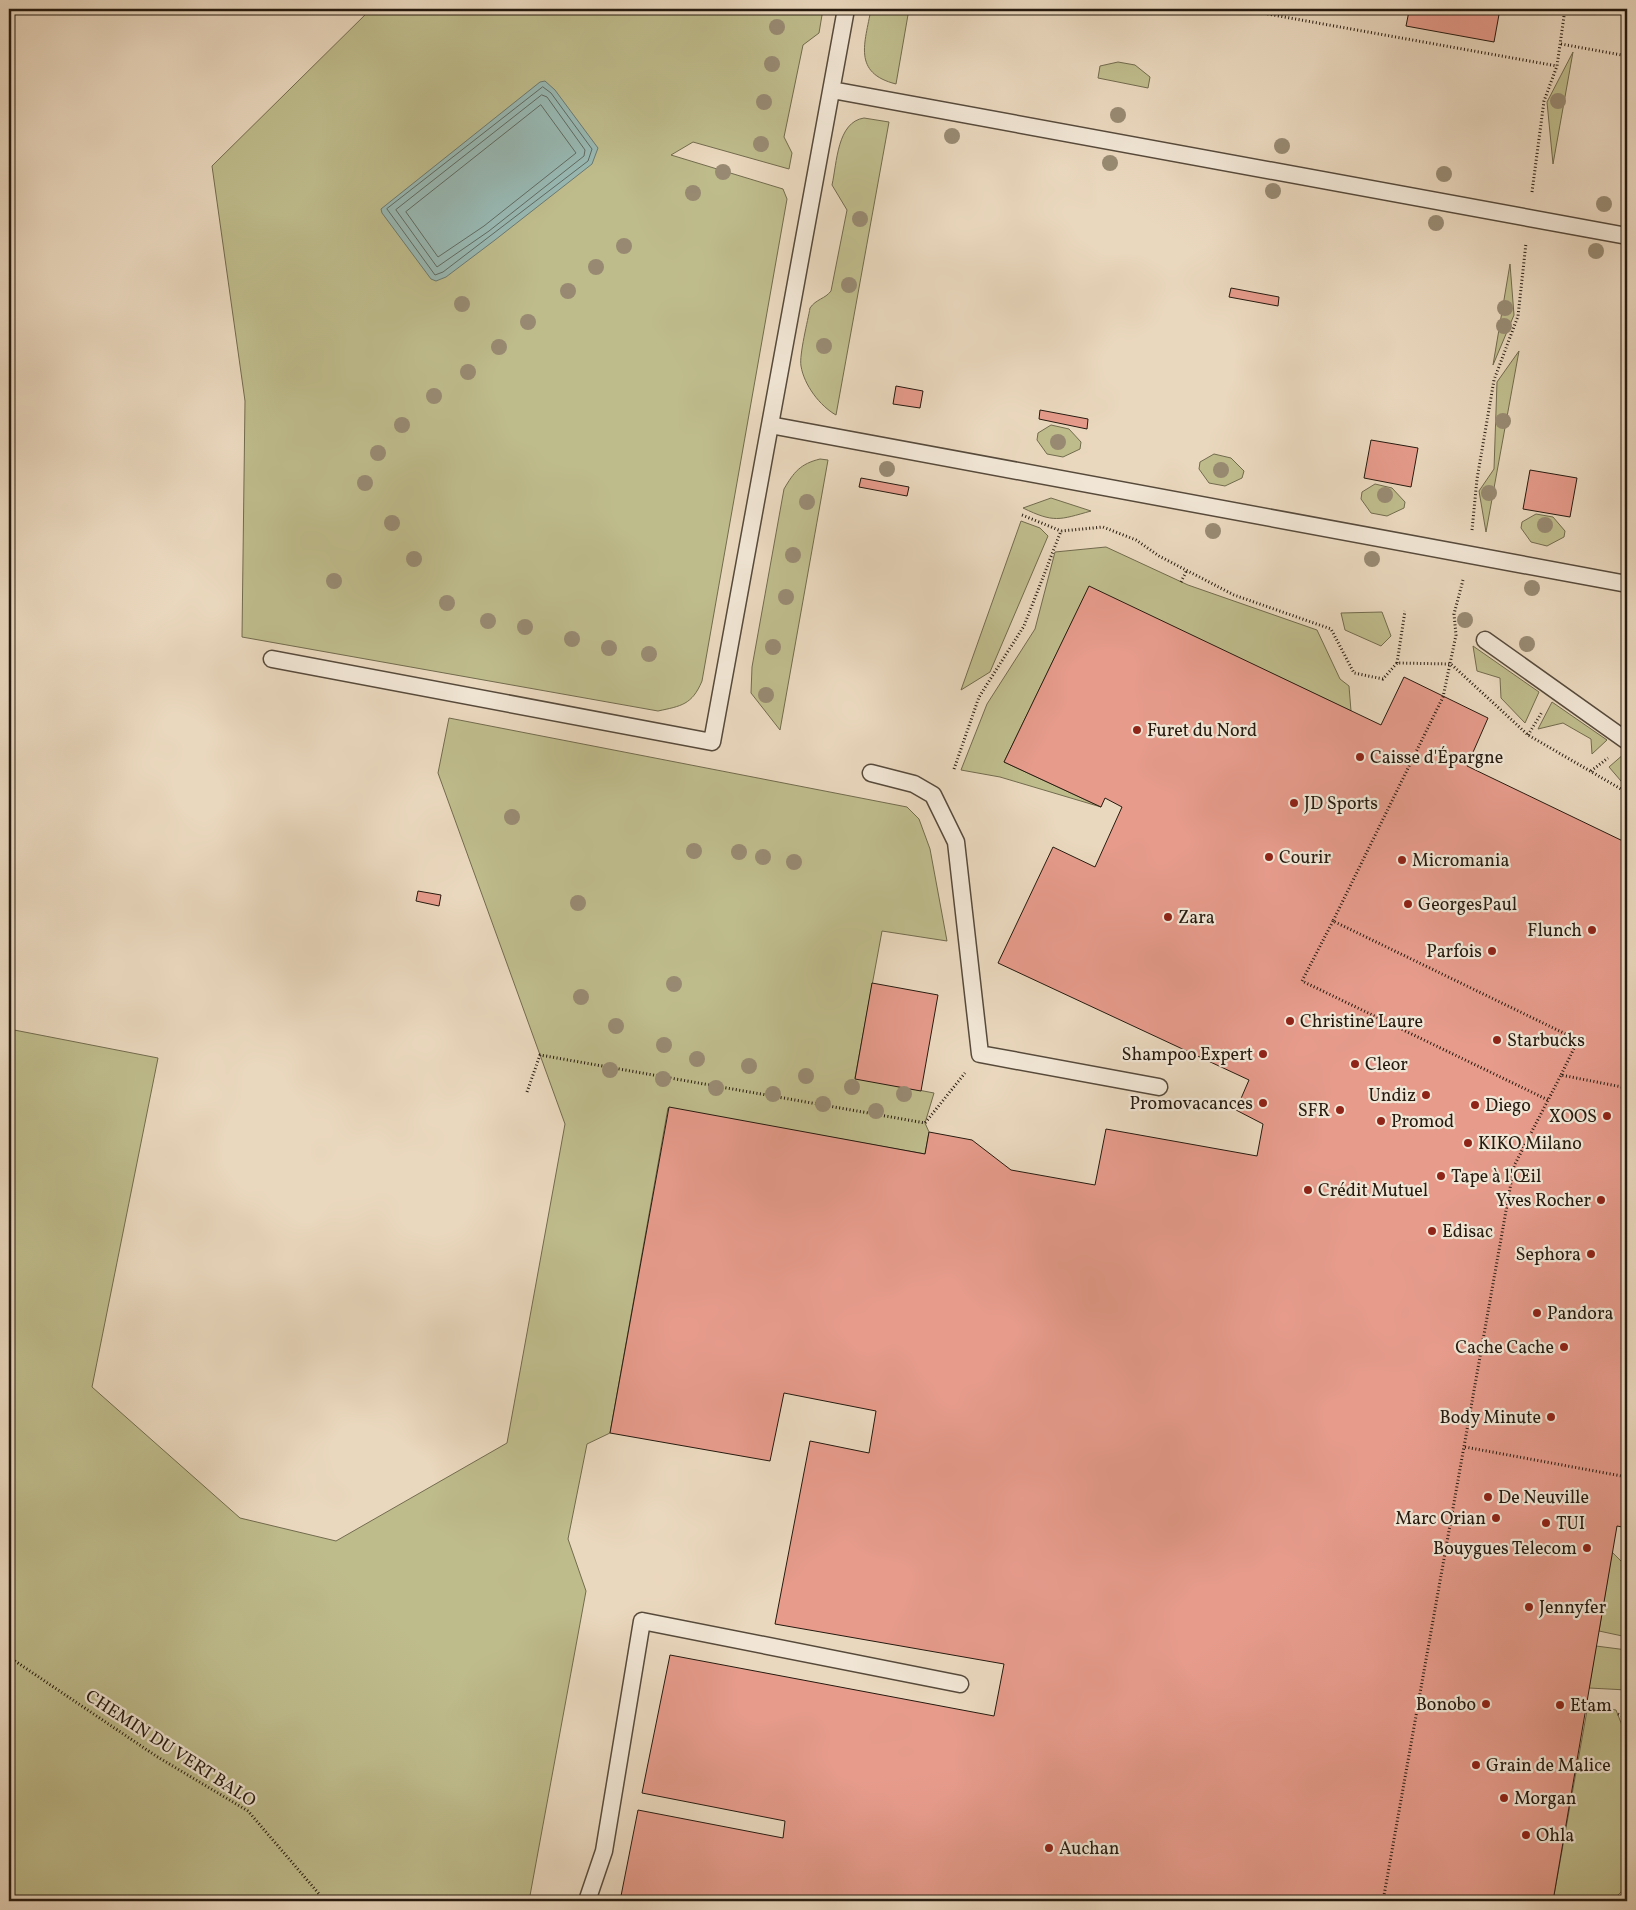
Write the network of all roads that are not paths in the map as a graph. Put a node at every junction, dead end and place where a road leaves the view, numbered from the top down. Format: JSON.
{"nodes":[{"id":1,"x":846,"y":9,"type":"edge"},
{"id":2,"x":832,"y":90,"type":"junction"},
{"id":3,"x":1627,"y":236,"type":"edge"},
{"id":4,"x":770,"y":425,"type":"junction"},
{"id":5,"x":1627,"y":584,"type":"edge"},
{"id":6,"x":1485,"y":640,"type":"dead end"},
{"id":7,"x":272,"y":659,"type":"dead end"},
{"id":8,"x":1627,"y":741,"type":"edge"},
{"id":9,"x":871,"y":773,"type":"dead end"},
{"id":10,"x":1159,"y":1087,"type":"dead end"},
{"id":11,"x":960,"y":1684,"type":"dead end"},
{"id":12,"x":587,"y":1901,"type":"edge"}],
"edges":[{"from":1,"to":2,"type":"lane"},
{"from":2,"to":3,"type":"lane"},
{"from":2,"to":4,"type":"lane"},
{"from":4,"to":5,"type":"lane"},
{"from":4,"to":7,"type":"lane"},
{"from":6,"to":8,"type":"lane"},
{"from":9,"to":10,"type":"lane"},
{"from":11,"to":12,"type":"lane"}]}
